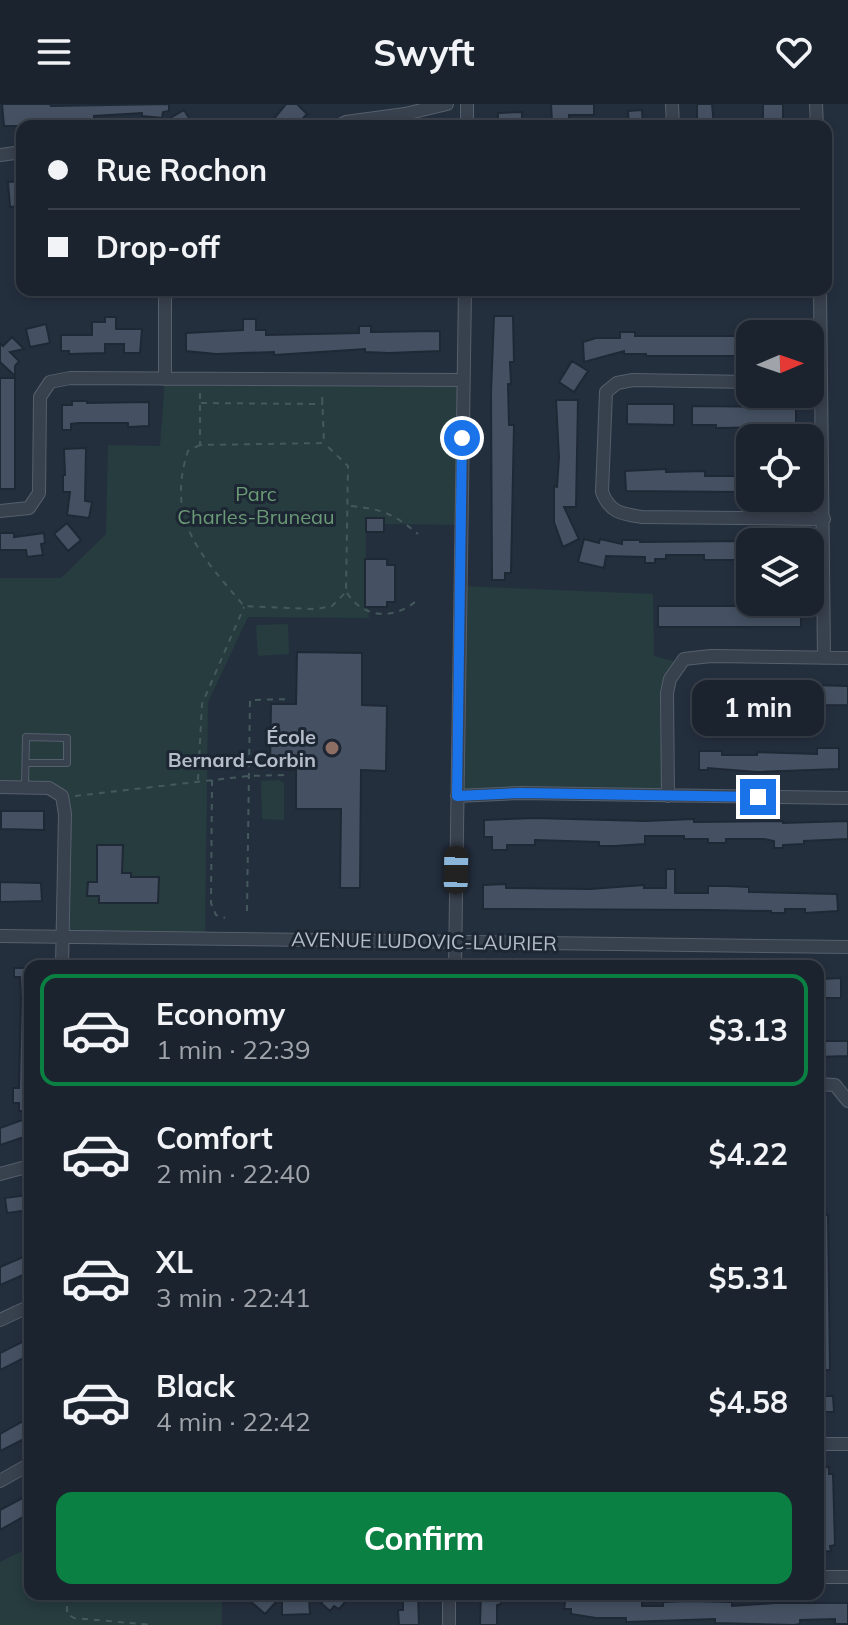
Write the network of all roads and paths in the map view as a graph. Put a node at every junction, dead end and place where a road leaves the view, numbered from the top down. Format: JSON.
{"nodes":[{"id":1,"x":447,"y":104,"type":"edge"},
{"id":2,"x":361,"y":120,"type":"edge"},
{"id":3,"x":165,"y":296,"type":"edge"},
{"id":4,"x":465,"y":296,"type":"edge"},
{"id":5,"x":820,"y":296,"type":"edge"},
{"id":6,"x":819,"y":320,"type":"edge"},
{"id":7,"x":165,"y":379,"type":"junction"},
{"id":8,"x":199,"y":379,"type":"junction"},
{"id":9,"x":322,"y":379,"type":"junction"},
{"id":10,"x":462,"y":380,"type":"junction"},
{"id":11,"x":736,"y":382,"type":"edge"},
{"id":12,"x":200,"y":403,"type":"junction"},
{"id":13,"x":323,"y":404,"type":"junction"},
{"id":14,"x":818,"y":408,"type":"edge"},
{"id":15,"x":324,"y":443,"type":"junction"},
{"id":16,"x":200,"y":445,"type":"junction"},
{"id":17,"x":348,"y":506,"type":"junction"},
{"id":18,"x":0,"y":511,"type":"edge"},
{"id":19,"x":824,"y":519,"type":"junction"},
{"id":20,"x":418,"y":534,"type":"dead end"},
{"id":21,"x":346,"y":592,"type":"junction"},
{"id":22,"x":415,"y":602,"type":"dead end"},
{"id":23,"x":244,"y":606,"type":"junction"},
{"id":24,"x":824,"y":658,"type":"junction"},
{"id":25,"x":848,"y":658,"type":"edge"},
{"id":26,"x":291,"y":699,"type":"dead end"},
{"id":27,"x":26,"y":763,"type":"junction"},
{"id":28,"x":285,"y":775,"type":"dead end"},
{"id":29,"x":248,"y":776,"type":"junction"},
{"id":30,"x":212,"y":780,"type":"junction"},
{"id":31,"x":198,"y":781,"type":"junction"},
{"id":32,"x":0,"y":787,"type":"edge"},
{"id":33,"x":25,"y":787,"type":"junction"},
{"id":34,"x":62,"y":796,"type":"junction"},
{"id":35,"x":457,"y":796,"type":"junction"},
{"id":36,"x":668,"y":796,"type":"junction"},
{"id":37,"x":848,"y":798,"type":"edge"},
{"id":38,"x":247,"y":911,"type":"dead end"},
{"id":39,"x":225,"y":918,"type":"dead end"},
{"id":40,"x":0,"y":936,"type":"edge"},
{"id":41,"x":64,"y":937,"type":"junction"},
{"id":42,"x":455,"y":941,"type":"junction"},
{"id":43,"x":848,"y":947,"type":"edge"},
{"id":44,"x":62,"y":960,"type":"edge"},
{"id":45,"x":455,"y":960,"type":"edge"},
{"id":46,"x":824,"y":1084,"type":"edge"},
{"id":47,"x":848,"y":1101,"type":"edge"},
{"id":48,"x":24,"y":1168,"type":"edge"},
{"id":49,"x":0,"y":1174,"type":"edge"},
{"id":50,"x":24,"y":1309,"type":"edge"},
{"id":51,"x":0,"y":1320,"type":"edge"},
{"id":52,"x":824,"y":1444,"type":"edge"},
{"id":53,"x":848,"y":1444,"type":"edge"},
{"id":54,"x":24,"y":1467,"type":"edge"},
{"id":55,"x":0,"y":1481,"type":"edge"},
{"id":56,"x":824,"y":1577,"type":"edge"},
{"id":57,"x":848,"y":1577,"type":"edge"},
{"id":58,"x":67,"y":1600,"type":"edge"},
{"id":59,"x":449,"y":1600,"type":"edge"},
{"id":60,"x":153,"y":1625,"type":"edge"},
{"id":61,"x":449,"y":1625,"type":"edge"}],
"edges":[{"from":1,"to":2,"type":"street"},
{"from":3,"to":7,"type":"street"},
{"from":4,"to":10,"type":"street"},
{"from":5,"to":6,"type":"street"},
{"from":7,"to":8,"type":"street"},
{"from":7,"to":18,"type":"street"},
{"from":8,"to":9,"type":"street"},
{"from":8,"to":12,"type":"path"},
{"from":9,"to":10,"type":"street"},
{"from":9,"to":13,"type":"path"},
{"from":10,"to":35,"type":"street"},
{"from":11,"to":19,"type":"street"},
{"from":12,"to":13,"type":"path"},
{"from":12,"to":16,"type":"path"},
{"from":13,"to":15,"type":"path"},
{"from":14,"to":19,"type":"street"},
{"from":15,"to":16,"type":"path"},
{"from":15,"to":17,"type":"path"},
{"from":16,"to":23,"type":"path"},
{"from":17,"to":20,"type":"path"},
{"from":17,"to":21,"type":"path"},
{"from":19,"to":24,"type":"street"},
{"from":21,"to":22,"type":"path"},
{"from":21,"to":23,"type":"path"},
{"from":23,"to":31,"type":"path"},
{"from":24,"to":25,"type":"street"},
{"from":24,"to":36,"type":"street"},
{"from":26,"to":29,"type":"path"},
{"from":27,"to":27,"type":"lane"},
{"from":27,"to":33,"type":"lane"},
{"from":28,"to":29,"type":"path"},
{"from":29,"to":30,"type":"path"},
{"from":29,"to":38,"type":"path"},
{"from":30,"to":31,"type":"path"},
{"from":30,"to":39,"type":"path"},
{"from":31,"to":34,"type":"path"},
{"from":32,"to":33,"type":"street"},
{"from":33,"to":34,"type":"street"},
{"from":34,"to":41,"type":"street"},
{"from":35,"to":36,"type":"street"},
{"from":35,"to":42,"type":"street"},
{"from":36,"to":37,"type":"street"},
{"from":40,"to":41,"type":"street","name":"AVENUE LUDOVIC-LAURIER"},
{"from":41,"to":42,"type":"street","name":"AVENUE LUDOVIC-LAURIER"},
{"from":41,"to":44,"type":"street"},
{"from":42,"to":43,"type":"street","name":"AVENUE LUDOVIC-LAURIER"},
{"from":42,"to":45,"type":"street"},
{"from":46,"to":47,"type":"street"},
{"from":48,"to":49,"type":"street"},
{"from":50,"to":51,"type":"street"},
{"from":52,"to":53,"type":"street"},
{"from":54,"to":55,"type":"street"},
{"from":56,"to":57,"type":"street"},
{"from":58,"to":60,"type":"path"},
{"from":59,"to":61,"type":"street"}]}
